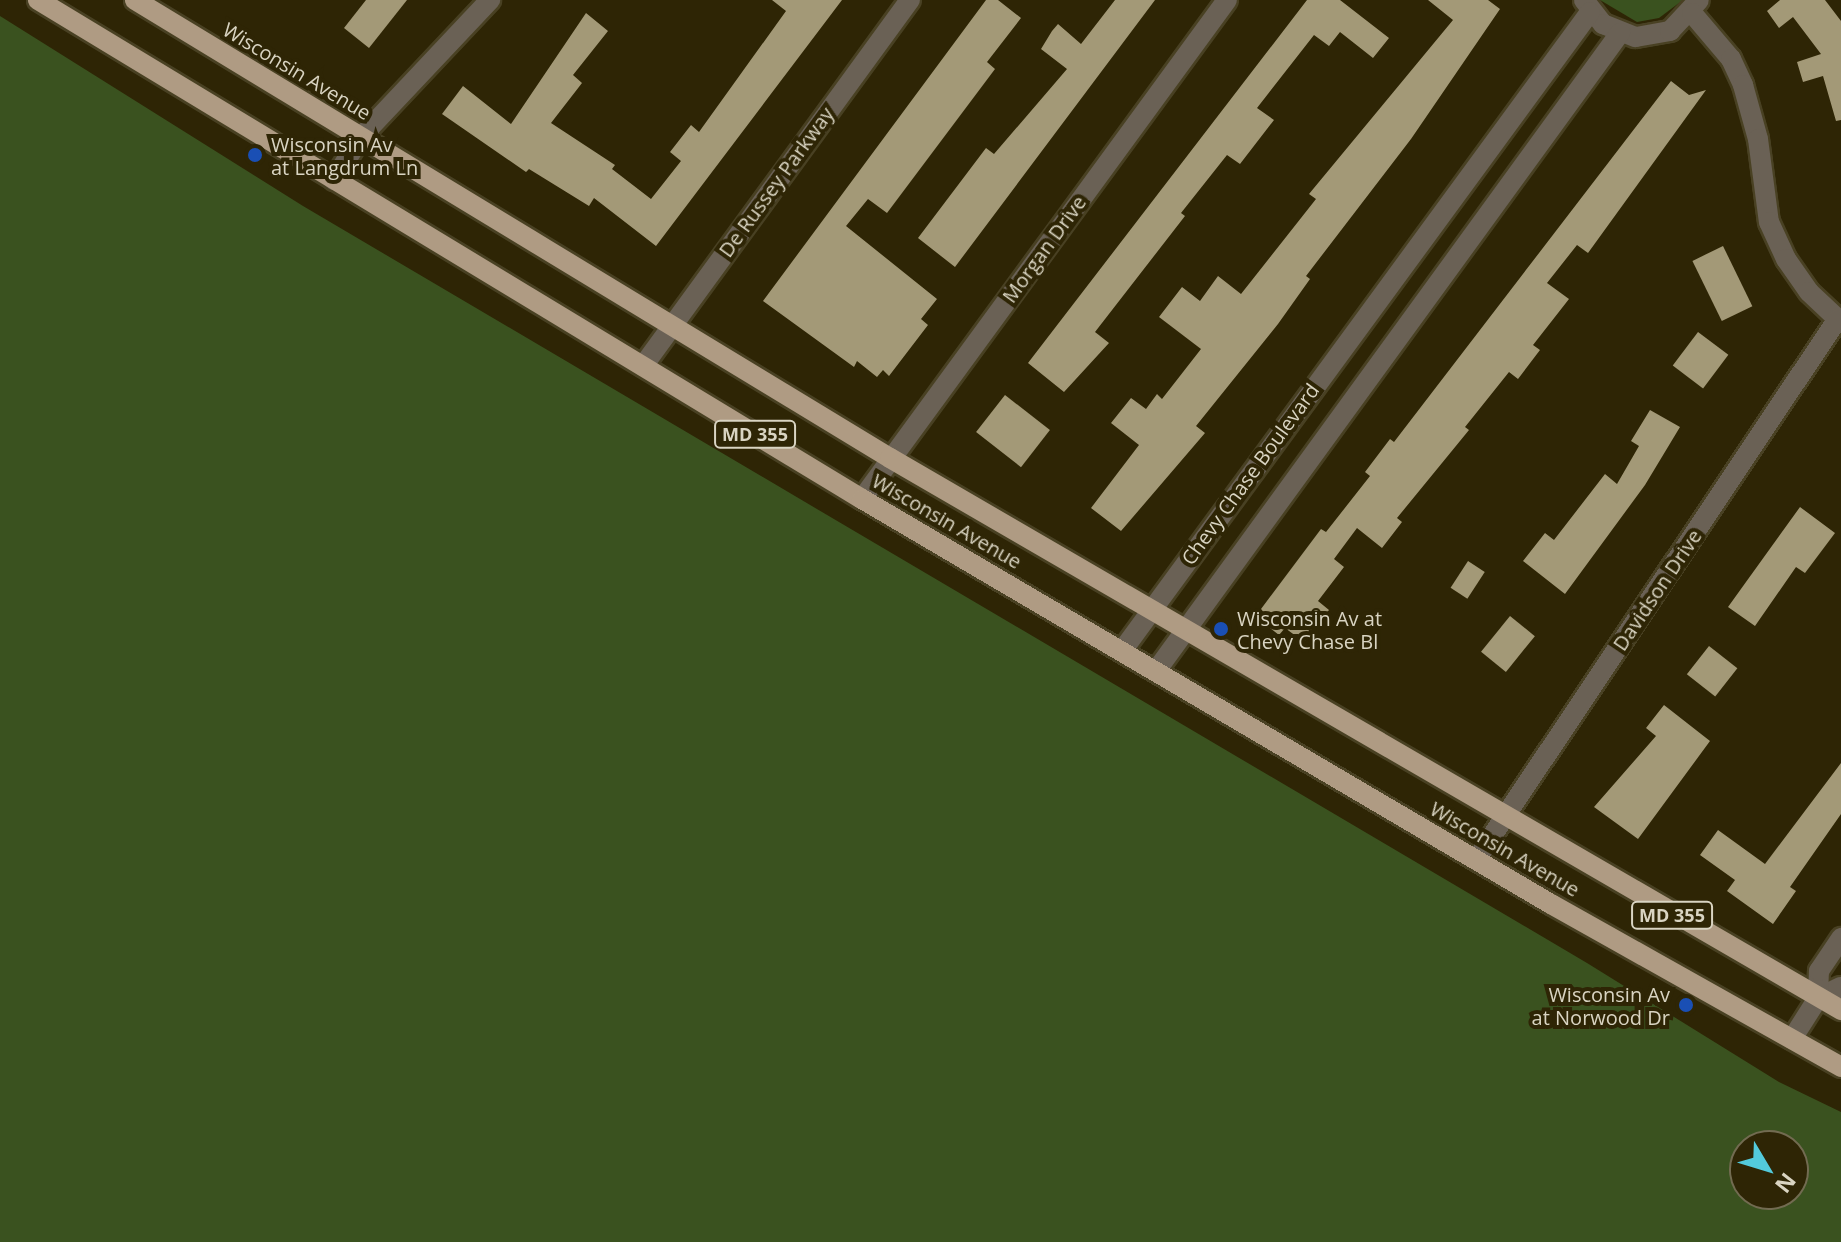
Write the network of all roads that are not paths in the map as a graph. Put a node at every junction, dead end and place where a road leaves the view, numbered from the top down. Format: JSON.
{"nodes":[{"id":1,"x":135,"y":0,"type":"edge"},
{"id":2,"x":490,"y":0,"type":"edge"},
{"id":3,"x":910,"y":0,"type":"edge"},
{"id":4,"x":1227,"y":0,"type":"edge"},
{"id":5,"x":45,"y":2,"type":"edge"},
{"id":6,"x":1587,"y":6,"type":"edge"},
{"id":7,"x":1696,"y":6,"type":"edge"},
{"id":8,"x":1620,"y":33,"type":"junction"},
{"id":9,"x":360,"y":138,"type":"junction"},
{"id":10,"x":334,"y":180,"type":"junction"},
{"id":11,"x":1377,"y":298,"type":"junction"},
{"id":12,"x":1406,"y":321,"type":"junction"},
{"id":13,"x":1839,"y":321,"type":"edge"},
{"id":14,"x":672,"y":324,"type":"junction"},
{"id":15,"x":643,"y":366,"type":"junction"},
{"id":16,"x":890,"y":458,"type":"junction"},
{"id":17,"x":862,"y":499,"type":"junction"},
{"id":18,"x":1152,"y":610,"type":"junction"},
{"id":19,"x":1186,"y":630,"type":"junction"},
{"id":20,"x":1122,"y":651,"type":"junction"},
{"id":21,"x":1156,"y":671,"type":"junction"},
{"id":22,"x":1504,"y":818,"type":"junction"},
{"id":23,"x":1476,"y":860,"type":"junction"},
{"id":24,"x":1841,"y":938,"type":"edge"},
{"id":25,"x":1841,"y":987,"type":"edge"},
{"id":26,"x":1818,"y":998,"type":"junction"},
{"id":27,"x":1841,"y":1010,"type":"edge"},
{"id":28,"x":1792,"y":1039,"type":"junction"},
{"id":29,"x":1841,"y":1067,"type":"edge"}],
"edges":[{"from":1,"to":9,"type":"main road","name":"Wisconsin Avenue","number":"MD 355"},
{"from":2,"to":9,"type":"street"},
{"from":3,"to":14,"type":"street","name":"De Russey Parkway"},
{"from":4,"to":16,"type":"street","name":"Morgan Drive"},
{"from":5,"to":10,"type":"main road","name":"Wisconsin Avenue","number":"MD 355"},
{"from":6,"to":8,"type":"street"},
{"from":6,"to":11,"type":"street","name":"Chevy Chase Boulevard"},
{"from":7,"to":8,"type":"street"},
{"from":7,"to":13,"type":"street"},
{"from":8,"to":12,"type":"street","name":"Chevy Chase Boulevard"},
{"from":9,"to":10,"type":"street"},
{"from":9,"to":14,"type":"main road","name":"Wisconsin Avenue","number":"MD 355"},
{"from":10,"to":15,"type":"main road","name":"Wisconsin Avenue","number":"MD 355"},
{"from":11,"to":12,"type":"street"},
{"from":11,"to":18,"type":"street","name":"Chevy Chase Boulevard"},
{"from":12,"to":19,"type":"street","name":"Chevy Chase Boulevard"},
{"from":13,"to":22,"type":"street","name":"Davidson Drive"},
{"from":14,"to":15,"type":"street","name":"De Russey Parkway"},
{"from":14,"to":16,"type":"main road","name":"Wisconsin Avenue","number":"MD 355"},
{"from":15,"to":17,"type":"main road","name":"Wisconsin Avenue","number":"MD 355"},
{"from":16,"to":17,"type":"street","name":"Morgan Drive"},
{"from":16,"to":18,"type":"main road","name":"Wisconsin Avenue","number":"MD 355"},
{"from":17,"to":20,"type":"main road","name":"Wisconsin Avenue","number":"MD 355"},
{"from":18,"to":19,"type":"main road","name":"Wisconsin Avenue","number":"MD 355"},
{"from":18,"to":20,"type":"street","name":"Chevy Chase Boulevard"},
{"from":19,"to":21,"type":"street","name":"Chevy Chase Boulevard"},
{"from":19,"to":22,"type":"main road","name":"Wisconsin Avenue","number":"MD 355"},
{"from":20,"to":21,"type":"main road","name":"Wisconsin Avenue","number":"MD 355"},
{"from":21,"to":23,"type":"main road","name":"Wisconsin Avenue","number":"MD 355"},
{"from":22,"to":23,"type":"street","name":"Davidson Drive"},
{"from":22,"to":26,"type":"main road","name":"Wisconsin Avenue","number":"MD 355"},
{"from":23,"to":28,"type":"main road","name":"Wisconsin Avenue","number":"MD 355"},
{"from":24,"to":26,"type":"street"},
{"from":25,"to":26,"type":"street"},
{"from":26,"to":27,"type":"main road","name":"Wisconsin Avenue","number":"MD 355"},
{"from":26,"to":28,"type":"street"},
{"from":28,"to":29,"type":"main road","name":"Wisconsin Avenue","number":"MD 355"}]}
